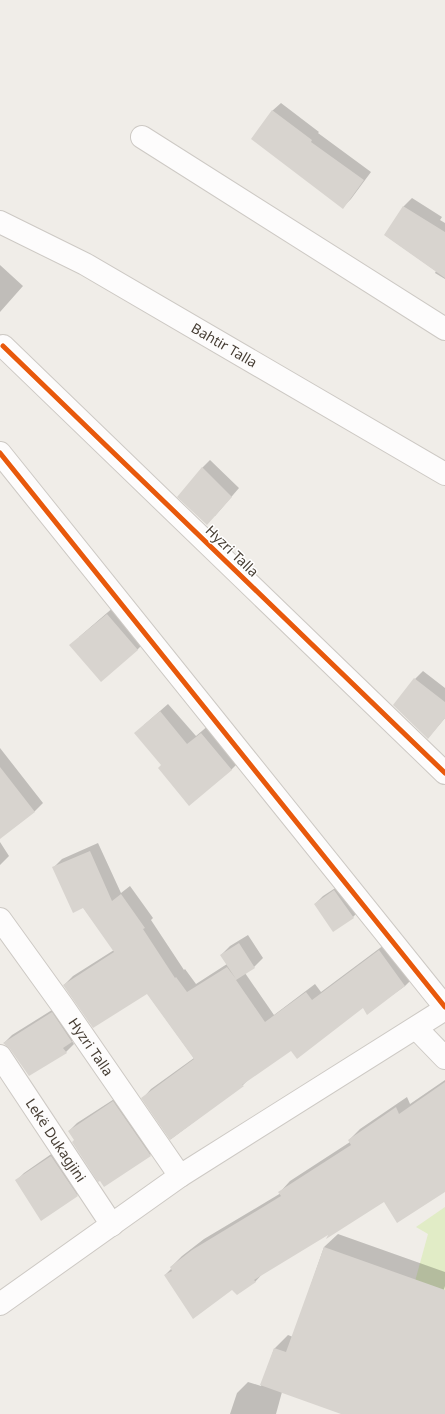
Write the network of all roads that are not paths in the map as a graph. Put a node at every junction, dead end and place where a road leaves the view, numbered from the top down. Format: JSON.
{"nodes":[{"id":1,"x":142,"y":137,"type":"dead end"},
{"id":2,"x":0,"y":222,"type":"edge"},
{"id":3,"x":445,"y":329,"type":"edge"},
{"id":4,"x":3,"y":346,"type":"dead end"},
{"id":5,"x":0,"y":453,"type":"edge"},
{"id":6,"x":445,"y":474,"type":"edge"},
{"id":7,"x":445,"y":773,"type":"edge"},
{"id":8,"x":0,"y":919,"type":"edge"},
{"id":9,"x":445,"y":1008,"type":"edge"},
{"id":10,"x":416,"y":1028,"type":"junction"},
{"id":11,"x":0,"y":1056,"type":"edge"},
{"id":12,"x":445,"y":1058,"type":"edge"},
{"id":13,"x":180,"y":1176,"type":"junction"},
{"id":14,"x":112,"y":1224,"type":"junction"},
{"id":15,"x":0,"y":1304,"type":"edge"}],
"edges":[{"from":1,"to":3,"type":"street"},
{"from":2,"to":6,"type":"street","name":"Bahtir Talla"},
{"from":4,"to":7,"type":"street","name":"Hyzri Talla"},
{"from":5,"to":9,"type":"street"},
{"from":8,"to":13,"type":"street","name":"Hyzri Talla"},
{"from":9,"to":10,"type":"street"},
{"from":10,"to":12,"type":"street"},
{"from":10,"to":13,"type":"street"},
{"from":11,"to":14,"type":"street","name":"Lekë Dukagjini"},
{"from":13,"to":14,"type":"street"},
{"from":14,"to":15,"type":"street"}]}
